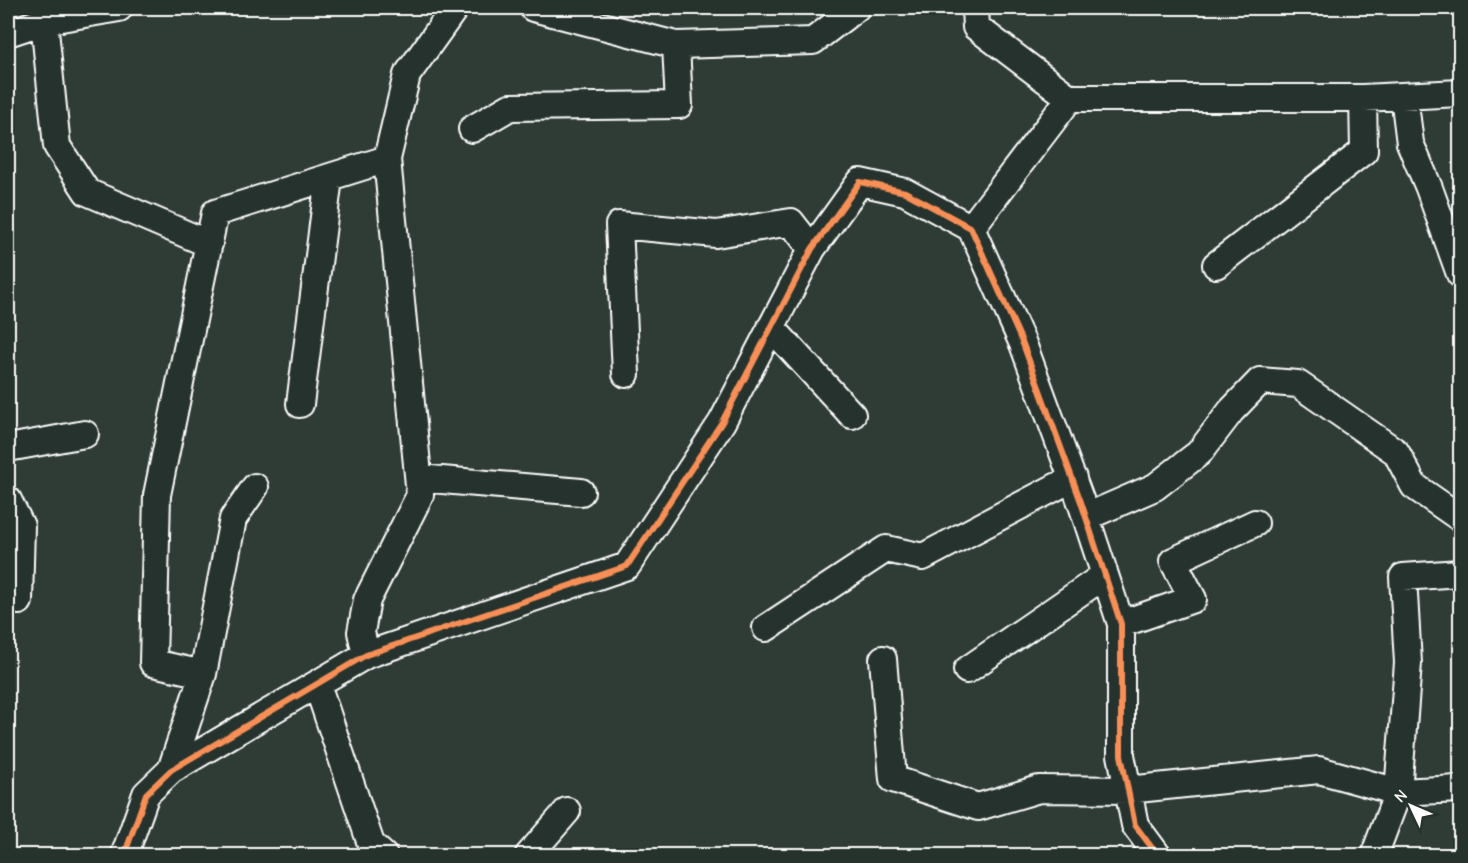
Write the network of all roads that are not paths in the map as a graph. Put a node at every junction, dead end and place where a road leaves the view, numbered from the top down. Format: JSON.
{"nodes":[{"id":1,"x":119,"y":8,"type":"edge"},
{"id":2,"x":455,"y":8,"type":"edge"},
{"id":3,"x":534,"y":8,"type":"edge"},
{"id":4,"x":856,"y":8,"type":"edge"},
{"id":5,"x":975,"y":8,"type":"edge"},
{"id":6,"x":44,"y":21,"type":"junction"},
{"id":7,"x":8,"y":33,"type":"edge"},
{"id":8,"x":676,"y":45,"type":"junction"},
{"id":9,"x":1461,"y":93,"type":"edge"},
{"id":10,"x":1404,"y":96,"type":"junction"},
{"id":11,"x":1070,"y":98,"type":"junction"},
{"id":12,"x":1364,"y":98,"type":"junction"},
{"id":13,"x":472,"y":129,"type":"dead end"},
{"id":14,"x":387,"y":159,"type":"junction"},
{"id":15,"x":329,"y":178,"type":"junction"},
{"id":16,"x":971,"y":228,"type":"junction"},
{"id":17,"x":209,"y":244,"type":"junction"},
{"id":18,"x":812,"y":249,"type":"junction"},
{"id":19,"x":1216,"y":265,"type":"dead end"},
{"id":20,"x":1461,"y":274,"type":"edge"},
{"id":21,"x":771,"y":327,"type":"junction"},
{"id":22,"x":626,"y":374,"type":"dead end"},
{"id":23,"x":300,"y":404,"type":"dead end"},
{"id":24,"x":852,"y":415,"type":"dead end"},
{"id":25,"x":85,"y":434,"type":"dead end"},
{"id":26,"x":8,"y":448,"type":"edge"},
{"id":27,"x":419,"y":478,"type":"junction"},
{"id":28,"x":1072,"y":478,"type":"junction"},
{"id":29,"x":255,"y":487,"type":"dead end"},
{"id":30,"x":581,"y":492,"type":"dead end"},
{"id":31,"x":8,"y":500,"type":"edge"},
{"id":32,"x":1086,"y":517,"type":"junction"},
{"id":33,"x":1461,"y":518,"type":"edge"},
{"id":34,"x":1255,"y":523,"type":"dead end"},
{"id":35,"x":1461,"y":573,"type":"edge"},
{"id":36,"x":1105,"y":575,"type":"junction"},
{"id":37,"x":19,"y":601,"type":"dead end"},
{"id":38,"x":1121,"y":624,"type":"junction"},
{"id":39,"x":766,"y":628,"type":"dead end"},
{"id":40,"x":366,"y":655,"type":"junction"},
{"id":41,"x":883,"y":659,"type":"dead end"},
{"id":42,"x":967,"y":670,"type":"dead end"},
{"id":43,"x":202,"y":675,"type":"junction"},
{"id":44,"x":317,"y":684,"type":"junction"},
{"id":45,"x":171,"y":770,"type":"junction"},
{"id":46,"x":1461,"y":789,"type":"edge"},
{"id":47,"x":1128,"y":790,"type":"junction"},
{"id":48,"x":1398,"y":792,"type":"junction"},
{"id":49,"x":567,"y":811,"type":"dead end"},
{"id":50,"x":124,"y":855,"type":"edge"},
{"id":51,"x":384,"y":855,"type":"edge"},
{"id":52,"x":528,"y":855,"type":"edge"},
{"id":53,"x":1158,"y":855,"type":"edge"},
{"id":54,"x":1374,"y":855,"type":"edge"}],
"edges":[{"from":1,"to":6,"type":"street"},
{"from":2,"to":14,"type":"street"},
{"from":3,"to":8,"type":"street"},
{"from":4,"to":8,"type":"street"},
{"from":5,"to":11,"type":"street"},
{"from":6,"to":7,"type":"street"},
{"from":6,"to":17,"type":"street"},
{"from":8,"to":13,"type":"street"},
{"from":9,"to":10,"type":"street"},
{"from":10,"to":12,"type":"street"},
{"from":10,"to":20,"type":"street"},
{"from":11,"to":12,"type":"street"},
{"from":11,"to":16,"type":"street"},
{"from":12,"to":19,"type":"street"},
{"from":14,"to":15,"type":"street"},
{"from":14,"to":27,"type":"street"},
{"from":15,"to":17,"type":"street"},
{"from":15,"to":23,"type":"street"},
{"from":16,"to":18,"type":"street"},
{"from":16,"to":28,"type":"street"},
{"from":17,"to":43,"type":"street"},
{"from":18,"to":21,"type":"street"},
{"from":18,"to":22,"type":"street"},
{"from":21,"to":24,"type":"street"},
{"from":21,"to":40,"type":"street"},
{"from":25,"to":26,"type":"street"},
{"from":27,"to":30,"type":"street"},
{"from":27,"to":40,"type":"street"},
{"from":28,"to":32,"type":"street"},
{"from":28,"to":39,"type":"street"},
{"from":29,"to":43,"type":"street"},
{"from":31,"to":37,"type":"street"},
{"from":32,"to":33,"type":"street"},
{"from":32,"to":36,"type":"street"},
{"from":34,"to":38,"type":"street"},
{"from":35,"to":48,"type":"street"},
{"from":36,"to":38,"type":"street"},
{"from":36,"to":42,"type":"street"},
{"from":38,"to":47,"type":"street"},
{"from":40,"to":44,"type":"street"},
{"from":41,"to":47,"type":"street"},
{"from":43,"to":45,"type":"street"},
{"from":44,"to":45,"type":"street"},
{"from":44,"to":51,"type":"street"},
{"from":45,"to":50,"type":"street"},
{"from":46,"to":48,"type":"street"},
{"from":47,"to":48,"type":"street"},
{"from":47,"to":53,"type":"street"},
{"from":48,"to":54,"type":"street"},
{"from":49,"to":52,"type":"street"}]}
